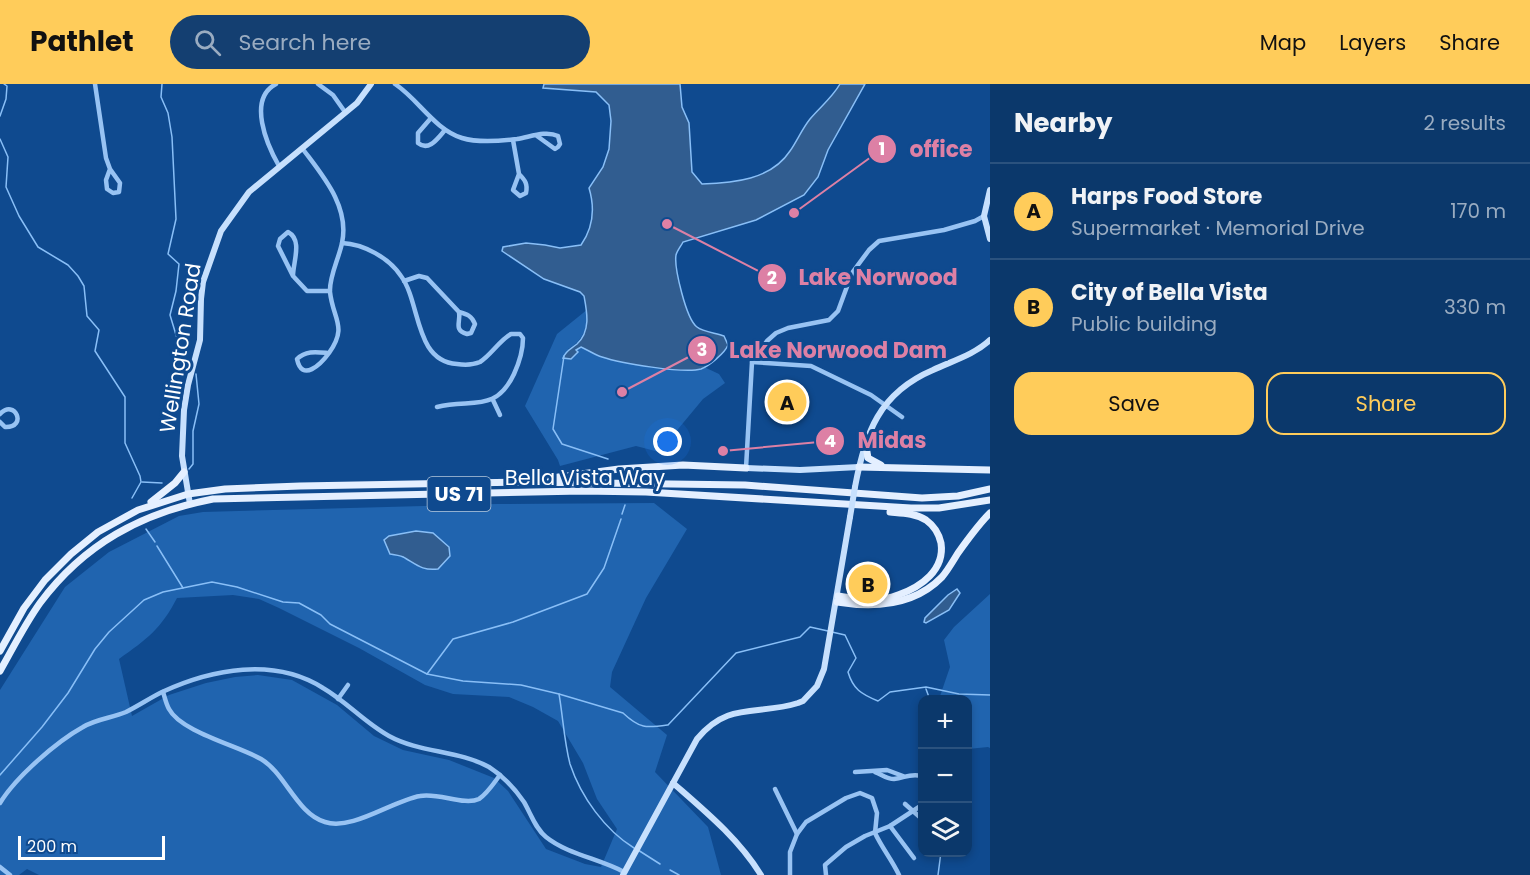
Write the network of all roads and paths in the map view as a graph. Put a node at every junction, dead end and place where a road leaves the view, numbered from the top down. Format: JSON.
{"nodes":[{"id":1,"x":95,"y":84,"type":"edge"},
{"id":2,"x":276,"y":84,"type":"edge"},
{"id":3,"x":318,"y":84,"type":"edge"},
{"id":4,"x":372,"y":84,"type":"edge"},
{"id":5,"x":395,"y":84,"type":"edge"},
{"id":6,"x":345,"y":112,"type":"junction"},
{"id":7,"x":431,"y":118,"type":"junction"},
{"id":8,"x":445,"y":130,"type":"junction"},
{"id":9,"x":537,"y":136,"type":"junction"},
{"id":10,"x":513,"y":140,"type":"junction"},
{"id":11,"x":302,"y":148,"type":"junction"},
{"id":12,"x":279,"y":166,"type":"junction"},
{"id":13,"x":110,"y":169,"type":"junction"},
{"id":14,"x":519,"y":174,"type":"junction"},
{"id":15,"x":990,"y":190,"type":"edge"},
{"id":16,"x":984,"y":216,"type":"junction"},
{"id":17,"x":990,"y":239,"type":"edge"},
{"id":18,"x":342,"y":243,"type":"junction"},
{"id":19,"x":293,"y":276,"type":"junction"},
{"id":20,"x":404,"y":281,"type":"junction"},
{"id":21,"x":330,"y":291,"type":"junction"},
{"id":22,"x":459,"y":312,"type":"junction"},
{"id":23,"x":990,"y":340,"type":"edge"},
{"id":24,"x":329,"y":353,"type":"junction"},
{"id":25,"x":752,"y":362,"type":"junction"},
{"id":26,"x":493,"y":400,"type":"junction"},
{"id":27,"x":884,"y":405,"type":"junction"},
{"id":28,"x":437,"y":407,"type":"dead end"},
{"id":29,"x":0,"y":414,"type":"edge"},
{"id":30,"x":500,"y":416,"type":"dead end"},
{"id":31,"x":902,"y":417,"type":"dead end"},
{"id":32,"x":0,"y":422,"type":"edge"},
{"id":33,"x":866,"y":440,"type":"junction"},
{"id":34,"x":859,"y":467,"type":"junction"},
{"id":35,"x":889,"y":467,"type":"junction"},
{"id":36,"x":746,"y":468,"type":"junction"},
{"id":37,"x":990,"y":470,"type":"edge"},
{"id":38,"x":184,"y":472,"type":"junction"},
{"id":39,"x":524,"y":482,"type":"junction"},
{"id":40,"x":990,"y":489,"type":"edge"},
{"id":41,"x":188,"y":494,"type":"junction"},
{"id":42,"x":990,"y":500,"type":"edge"},
{"id":43,"x":822,"y":503,"type":"junction"},
{"id":44,"x":190,"y":504,"type":"junction"},
{"id":45,"x":138,"y":510,"type":"junction"},
{"id":46,"x":990,"y":513,"type":"edge"},
{"id":47,"x":837,"y":599,"type":"junction"},
{"id":48,"x":0,"y":651,"type":"edge"},
{"id":49,"x":0,"y":671,"type":"edge"},
{"id":50,"x":348,"y":685,"type":"dead end"},
{"id":51,"x":163,"y":692,"type":"junction"},
{"id":52,"x":338,"y":699,"type":"junction"},
{"id":53,"x":855,"y":772,"type":"dead end"},
{"id":54,"x":500,"y":775,"type":"junction"},
{"id":55,"x":918,"y":775,"type":"edge"},
{"id":56,"x":673,"y":783,"type":"junction"},
{"id":57,"x":775,"y":789,"type":"dead end"},
{"id":58,"x":0,"y":803,"type":"edge"},
{"id":59,"x":904,"y":804,"type":"dead end"},
{"id":60,"x":918,"y":807,"type":"edge"},
{"id":61,"x":913,"y":810,"type":"junction"},
{"id":62,"x":918,"y":815,"type":"edge"},
{"id":63,"x":890,"y":826,"type":"junction"},
{"id":64,"x":875,"y":833,"type":"junction"},
{"id":65,"x":796,"y":834,"type":"junction"},
{"id":66,"x":914,"y":858,"type":"dead end"},
{"id":67,"x":0,"y":867,"type":"edge"},
{"id":68,"x":625,"y":871,"type":"edge"},
{"id":69,"x":10,"y":875,"type":"edge"},
{"id":70,"x":761,"y":875,"type":"edge"},
{"id":71,"x":790,"y":875,"type":"edge"},
{"id":72,"x":826,"y":875,"type":"edge"},
{"id":73,"x":899,"y":875,"type":"edge"}],
"edges":[{"from":1,"to":13,"type":"street"},
{"from":2,"to":12,"type":"street"},
{"from":3,"to":6,"type":"street"},
{"from":4,"to":6,"type":"main road","name":"Wellington Road"},
{"from":5,"to":7,"type":"street"},
{"from":6,"to":11,"type":"main road","name":"Wellington Road"},
{"from":7,"to":8,"type":"street"},
{"from":7,"to":8,"type":"street"},
{"from":8,"to":10,"type":"street"},
{"from":9,"to":9,"type":"street"},
{"from":9,"to":10,"type":"street"},
{"from":10,"to":14,"type":"street"},
{"from":11,"to":12,"type":"main road","name":"Wellington Road"},
{"from":11,"to":18,"type":"street"},
{"from":12,"to":38,"type":"main road","name":"Wellington Road"},
{"from":13,"to":13,"type":"street"},
{"from":14,"to":14,"type":"street"},
{"from":15,"to":16,"type":"main road"},
{"from":16,"to":17,"type":"main road"},
{"from":16,"to":25,"type":"street"},
{"from":18,"to":20,"type":"street"},
{"from":18,"to":21,"type":"street"},
{"from":19,"to":19,"type":"street"},
{"from":19,"to":21,"type":"street"},
{"from":20,"to":22,"type":"street"},
{"from":20,"to":26,"type":"street"},
{"from":21,"to":24,"type":"street"},
{"from":22,"to":22,"type":"street"},
{"from":23,"to":27,"type":"main road"},
{"from":24,"to":24,"type":"street"},
{"from":25,"to":27,"type":"street"},
{"from":25,"to":36,"type":"street"},
{"from":26,"to":28,"type":"street"},
{"from":26,"to":30,"type":"street"},
{"from":27,"to":31,"type":"street"},
{"from":27,"to":33,"type":"main road"},
{"from":29,"to":32,"type":"street"},
{"from":33,"to":34,"type":"main road"},
{"from":33,"to":35,"type":"main road"},
{"from":34,"to":35,"type":"main road"},
{"from":34,"to":36,"type":"main road"},
{"from":34,"to":47,"type":"main road","bridge":true},
{"from":35,"to":37,"type":"main road"},
{"from":36,"to":39,"type":"main road"},
{"from":38,"to":41,"type":"main road","name":"Wellington Road"},
{"from":38,"to":45,"type":"main road"},
{"from":39,"to":40,"type":"main road","name":"Bella Vista Way","number":"US 71"},
{"from":39,"to":41,"type":"main road","name":"Bella Vista Way","number":"US 71"},
{"from":41,"to":44,"type":"main road","name":"Wellington Road"},
{"from":41,"to":45,"type":"main road","name":"Bella Vista Way","number":"US 71"},
{"from":42,"to":43,"type":"main road","name":"Bella Vista Way","number":"US 71"},
{"from":43,"to":44,"type":"main road","name":"Bella Vista Way","number":"US 71"},
{"from":43,"to":47,"type":"main road"},
{"from":44,"to":49,"type":"main road","name":"Bella Vista Way","number":"US 71"},
{"from":45,"to":48,"type":"main road","name":"Bella Vista Way","number":"US 71"},
{"from":46,"to":47,"type":"main road"},
{"from":47,"to":56,"type":"main road"},
{"from":50,"to":52,"type":"street"},
{"from":51,"to":52,"type":"street"},
{"from":51,"to":54,"type":"street"},
{"from":51,"to":58,"type":"street"},
{"from":52,"to":54,"type":"street"},
{"from":53,"to":55,"type":"street"},
{"from":54,"to":68,"type":"street"},
{"from":56,"to":68,"type":"main road"},
{"from":56,"to":70,"type":"main road"},
{"from":57,"to":65,"type":"street"},
{"from":59,"to":61,"type":"street"},
{"from":60,"to":61,"type":"street"},
{"from":61,"to":62,"type":"street"},
{"from":61,"to":63,"type":"street"},
{"from":63,"to":64,"type":"street"},
{"from":63,"to":66,"type":"street"},
{"from":64,"to":65,"type":"street"},
{"from":64,"to":72,"type":"street"},
{"from":64,"to":73,"type":"street"},
{"from":65,"to":71,"type":"street"},
{"from":67,"to":69,"type":"street"}]}
